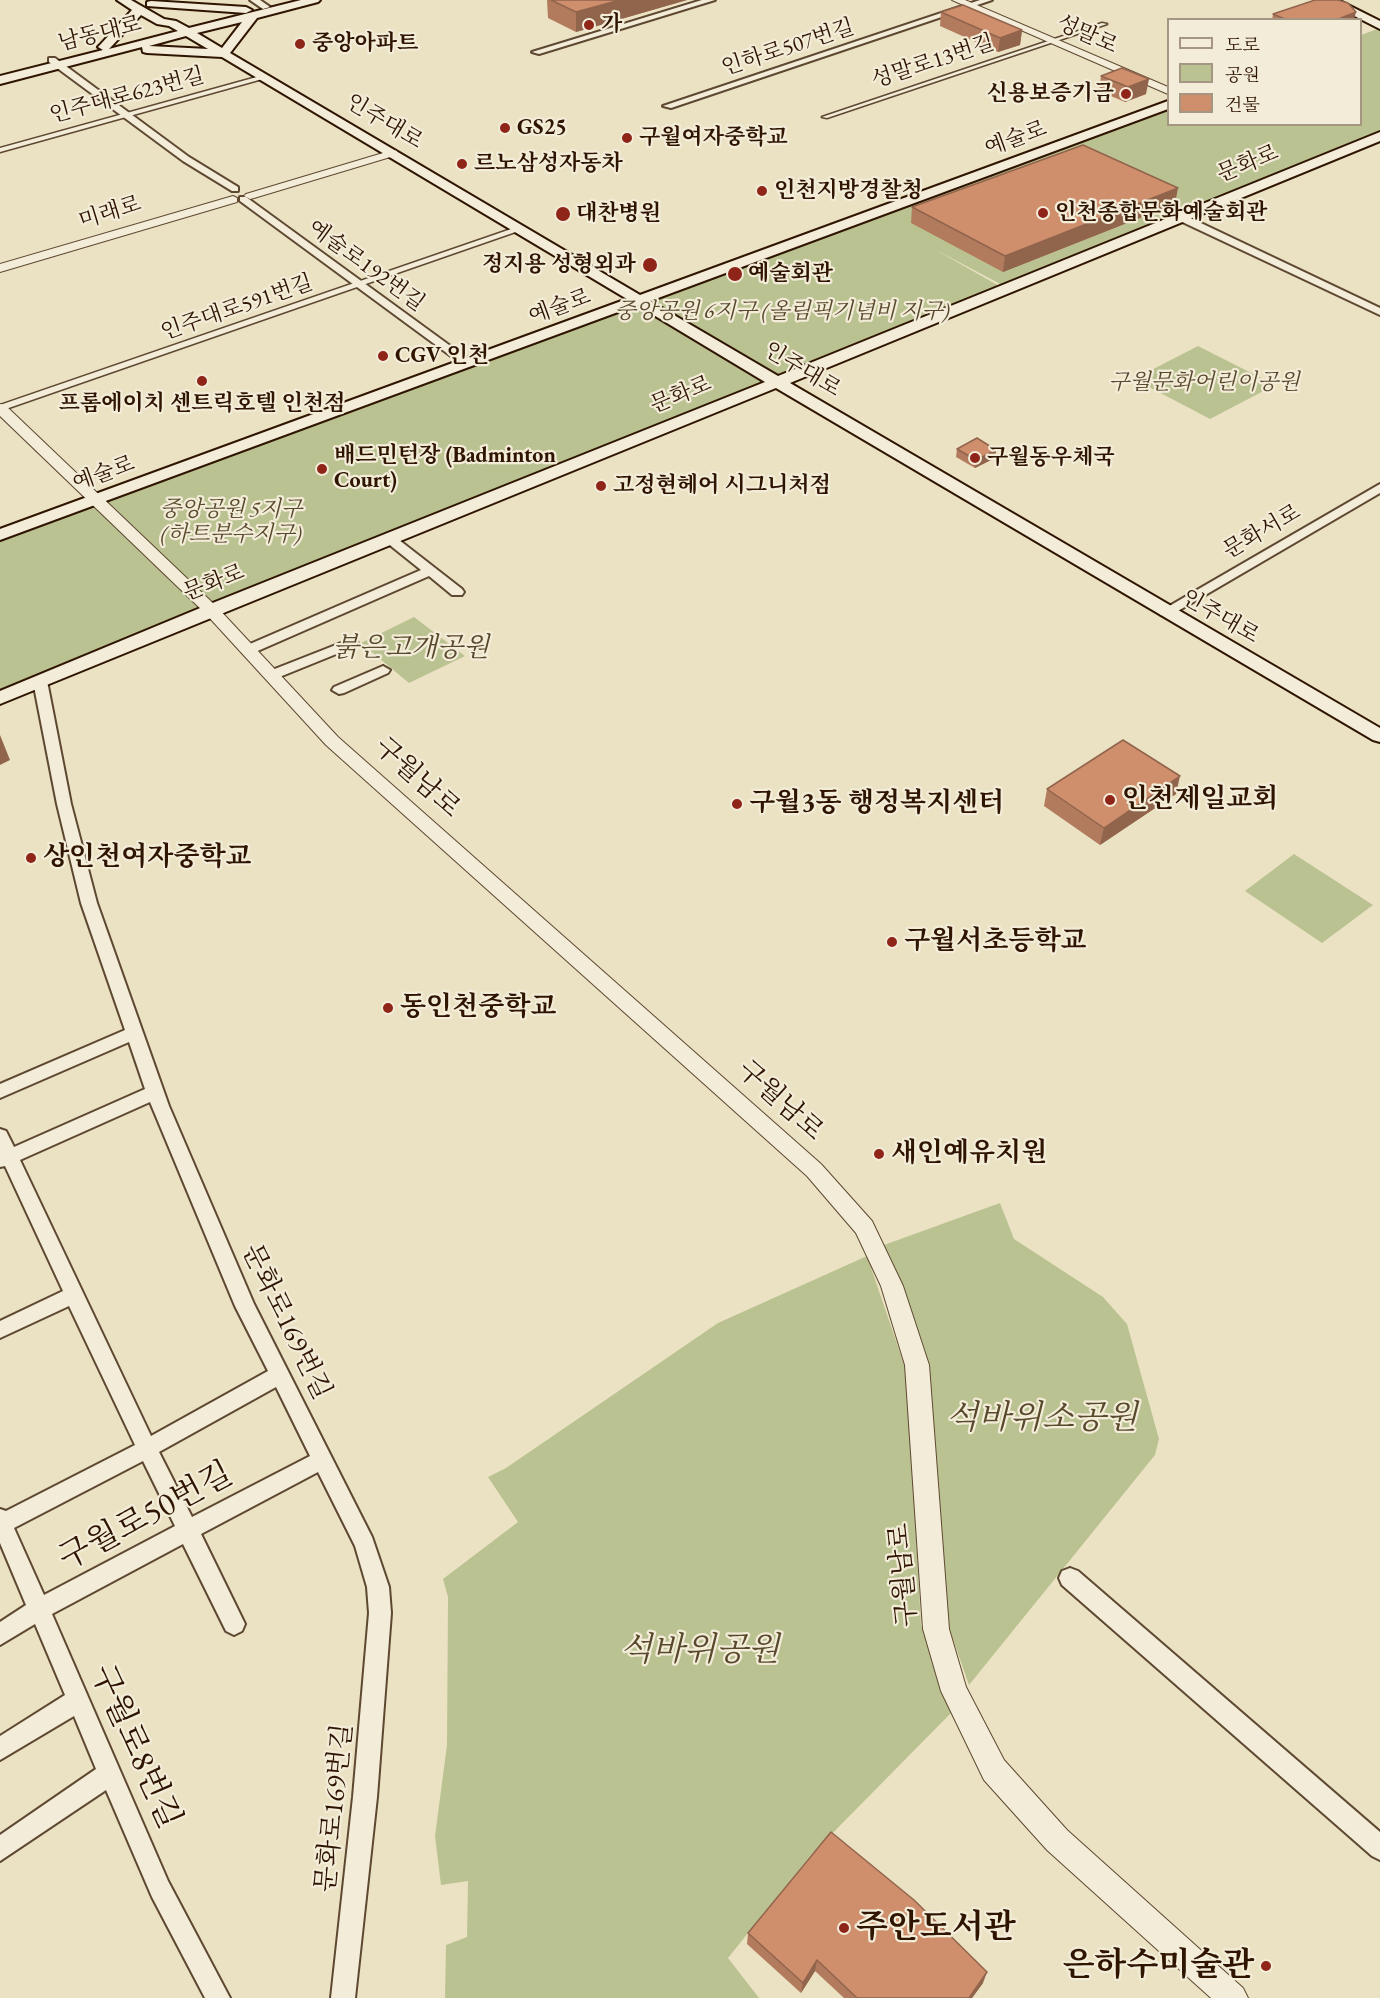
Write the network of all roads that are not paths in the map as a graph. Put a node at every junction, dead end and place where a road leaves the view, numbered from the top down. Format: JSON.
{"nodes":[{"id":1,"x":123,"y":0,"type":"edge"},
{"id":2,"x":291,"y":0,"type":"edge"},
{"id":3,"x":314,"y":0,"type":"edge"},
{"id":4,"x":711,"y":0,"type":"edge"},
{"id":5,"x":957,"y":0,"type":"edge"},
{"id":6,"x":988,"y":0,"type":"edge"},
{"id":7,"x":1332,"y":1,"type":"edge"},
{"id":8,"x":145,"y":5,"type":"edge"},
{"id":9,"x":971,"y":6,"type":"junction"},
{"id":10,"x":252,"y":9,"type":"edge"},
{"id":11,"x":1380,"y":13,"type":"edge"},
{"id":12,"x":1360,"y":18,"type":"edge"},
{"id":13,"x":1362,"y":19,"type":"edge"},
{"id":14,"x":1104,"y":24,"type":"dead end"},
{"id":15,"x":181,"y":28,"type":"junction"},
{"id":16,"x":1377,"y":28,"type":"edge"},
{"id":17,"x":1052,"y":41,"type":"junction"},
{"id":18,"x":107,"y":49,"type":"junction"},
{"id":19,"x":536,"y":52,"type":"dead end"},
{"id":20,"x":223,"y":54,"type":"junction"},
{"id":21,"x":55,"y":62,"type":"junction"},
{"id":22,"x":0,"y":73,"type":"edge"},
{"id":23,"x":264,"y":77,"type":"junction"},
{"id":24,"x":0,"y":80,"type":"edge"},
{"id":25,"x":1167,"y":91,"type":"edge"},
{"id":26,"x":1167,"y":105,"type":"edge"},
{"id":27,"x":668,"y":106,"type":"dead end"},
{"id":28,"x":127,"y":115,"type":"junction"},
{"id":29,"x":825,"y":117,"type":"dead end"},
{"id":30,"x":1380,"y":136,"type":"edge"},
{"id":31,"x":0,"y":150,"type":"edge"},
{"id":32,"x":388,"y":151,"type":"junction"},
{"id":33,"x":239,"y":194,"type":"junction"},
{"id":34,"x":1180,"y":217,"type":"junction"},
{"id":35,"x":520,"y":229,"type":"junction"},
{"id":36,"x":0,"y":261,"type":"edge"},
{"id":37,"x":0,"y":268,"type":"edge"},
{"id":38,"x":358,"y":285,"type":"junction"},
{"id":39,"x":639,"y":300,"type":"junction"},
{"id":40,"x":1380,"y":312,"type":"edge"},
{"id":41,"x":595,"y":316,"type":"junction"},
{"id":42,"x":678,"y":323,"type":"junction"},
{"id":43,"x":467,"y":363,"type":"junction"},
{"id":44,"x":778,"y":382,"type":"junction"},
{"id":45,"x":0,"y":408,"type":"edge"},
{"id":46,"x":1380,"y":488,"type":"edge"},
{"id":47,"x":97,"y":499,"type":"junction"},
{"id":48,"x":0,"y":535,"type":"edge"},
{"id":49,"x":390,"y":539,"type":"junction"},
{"id":50,"x":429,"y":571,"type":"junction"},
{"id":51,"x":457,"y":592,"type":"dead end"},
{"id":52,"x":211,"y":610,"type":"junction"},
{"id":53,"x":1166,"y":612,"type":"junction"},
{"id":54,"x":351,"y":642,"type":"dead end"},
{"id":55,"x":249,"y":650,"type":"junction"},
{"id":56,"x":383,"y":670,"type":"dead end"},
{"id":57,"x":272,"y":675,"type":"junction"},
{"id":58,"x":40,"y":681,"type":"junction"},
{"id":59,"x":339,"y":690,"type":"dead end"},
{"id":60,"x":0,"y":698,"type":"edge"},
{"id":61,"x":1380,"y":736,"type":"edge"},
{"id":62,"x":134,"y":1033,"type":"junction"},
{"id":63,"x":0,"y":1091,"type":"edge"},
{"id":64,"x":155,"y":1092,"type":"junction"},
{"id":65,"x":0,"y":1136,"type":"edge"},
{"id":66,"x":5,"y":1159,"type":"edge"},
{"id":67,"x":74,"y":1295,"type":"junction"},
{"id":68,"x":0,"y":1330,"type":"edge"},
{"id":69,"x":280,"y":1374,"type":"junction"},
{"id":70,"x":148,"y":1448,"type":"junction"},
{"id":71,"x":323,"y":1460,"type":"junction"},
{"id":72,"x":1,"y":1523,"type":"edge"},
{"id":73,"x":189,"y":1530,"type":"junction"},
{"id":74,"x":1070,"y":1578,"type":"dead end"},
{"id":75,"x":39,"y":1609,"type":"junction"},
{"id":76,"x":234,"y":1624,"type":"dead end"},
{"id":77,"x":0,"y":1634,"type":"edge"},
{"id":78,"x":78,"y":1700,"type":"junction"},
{"id":79,"x":0,"y":1749,"type":"edge"},
{"id":80,"x":110,"y":1773,"type":"junction"},
{"id":81,"x":1380,"y":1848,"type":"edge"},
{"id":82,"x":0,"y":1849,"type":"edge"},
{"id":83,"x":218,"y":1998,"type":"edge"},
{"id":84,"x":343,"y":1998,"type":"edge"},
{"id":85,"x":1233,"y":1998,"type":"edge"}],
"edges":[{"from":1,"to":8,"type":"main road","name":"인주대로"},
{"from":2,"to":10,"type":"main road","name":"남동대로"},
{"from":3,"to":10,"type":"main road","name":"남동대로"},
{"from":4,"to":19,"type":"street"},
{"from":5,"to":9,"type":"street","name":"성말로"},
{"from":6,"to":9,"type":"street","name":"인하로507번길"},
{"from":7,"to":11,"type":"main road"},
{"from":7,"to":12,"type":"main road"},
{"from":8,"to":10,"type":"main road"},
{"from":8,"to":15,"type":"main road","name":"인주대로"},
{"from":8,"to":18,"type":"main road"},
{"from":9,"to":17,"type":"street","name":"성말로"},
{"from":9,"to":27,"type":"street","name":"인하로507번길"},
{"from":10,"to":15,"type":"main road","name":"남동대로"},
{"from":10,"to":20,"type":"main road"},
{"from":13,"to":16,"type":"main road"},
{"from":14,"to":17,"type":"street","name":"성말로13번길"},
{"from":15,"to":18,"type":"main road","name":"남동대로"},
{"from":15,"to":20,"type":"main road","name":"인주대로"},
{"from":17,"to":25,"type":"street","name":"성말로"},
{"from":17,"to":29,"type":"street","name":"성말로13번길"},
{"from":18,"to":20,"type":"main road"},
{"from":18,"to":21,"type":"main road","name":"남동대로"},
{"from":20,"to":23,"type":"main road","name":"인주대로"},
{"from":21,"to":22,"type":"main road","name":"남동대로"},
{"from":21,"to":24,"type":"main road","name":"남동대로"},
{"from":21,"to":28,"type":"street","name":"예술로192번길"},
{"from":23,"to":28,"type":"street","name":"인주대로623번길"},
{"from":23,"to":32,"type":"main road","name":"인주대로"},
{"from":26,"to":39,"type":"main road","name":"예술로"},
{"from":28,"to":31,"type":"street","name":"인주대로623번길"},
{"from":28,"to":33,"type":"street","name":"예술로192번길"},
{"from":30,"to":34,"type":"main road","name":"문화로"},
{"from":32,"to":33,"type":"street","name":"미래로"},
{"from":32,"to":35,"type":"main road","name":"인주대로"},
{"from":33,"to":36,"type":"street","name":"미래로"},
{"from":33,"to":37,"type":"street","name":"미래로"},
{"from":33,"to":38,"type":"street","name":"예술로192번길"},
{"from":34,"to":40,"type":"street"},
{"from":34,"to":44,"type":"main road","name":"문화로"},
{"from":35,"to":38,"type":"street","name":"인주대로591번길"},
{"from":35,"to":39,"type":"main road","name":"인주대로"},
{"from":38,"to":43,"type":"street","name":"예술로192번길"},
{"from":38,"to":45,"type":"street","name":"인주대로591번길"},
{"from":39,"to":41,"type":"main road","name":"예술로"},
{"from":39,"to":42,"type":"main road","name":"인주대로"},
{"from":41,"to":42,"type":"main road"},
{"from":41,"to":43,"type":"main road","name":"예술로"},
{"from":42,"to":44,"type":"main road","name":"인주대로"},
{"from":43,"to":47,"type":"main road","name":"예술로"},
{"from":44,"to":49,"type":"main road","name":"문화로"},
{"from":44,"to":53,"type":"main road","name":"인주대로"},
{"from":45,"to":47,"type":"street","name":"구월남로"},
{"from":46,"to":53,"type":"street","name":"문화서로"},
{"from":47,"to":48,"type":"main road","name":"예술로"},
{"from":47,"to":52,"type":"street","name":"구월남로"},
{"from":49,"to":50,"type":"street"},
{"from":49,"to":52,"type":"main road","name":"문화로"},
{"from":50,"to":51,"type":"street"},
{"from":50,"to":55,"type":"street"},
{"from":52,"to":55,"type":"street","name":"구월남로"},
{"from":52,"to":58,"type":"main road","name":"문화로"},
{"from":53,"to":61,"type":"main road","name":"인주대로"},
{"from":54,"to":57,"type":"street"},
{"from":55,"to":57,"type":"street","name":"구월남로"},
{"from":56,"to":59,"type":"street"},
{"from":57,"to":85,"type":"street","name":"구월남로"},
{"from":58,"to":60,"type":"main road","name":"문화로"},
{"from":58,"to":62,"type":"street","name":"문화로169번길"},
{"from":62,"to":63,"type":"street"},
{"from":62,"to":64,"type":"street","name":"문화로169번길"},
{"from":64,"to":66,"type":"street"},
{"from":64,"to":69,"type":"street","name":"문화로169번길"},
{"from":65,"to":66,"type":"street"},
{"from":66,"to":67,"type":"street"},
{"from":67,"to":68,"type":"street"},
{"from":67,"to":70,"type":"street"},
{"from":69,"to":70,"type":"street"},
{"from":69,"to":71,"type":"street","name":"문화로169번길"},
{"from":70,"to":72,"type":"street"},
{"from":70,"to":73,"type":"street"},
{"from":71,"to":73,"type":"street","name":"구월로50번길"},
{"from":71,"to":84,"type":"street","name":"문화로169번길"},
{"from":72,"to":75,"type":"street","name":"구월로8번길"},
{"from":73,"to":75,"type":"street","name":"구월로50번길"},
{"from":73,"to":76,"type":"street"},
{"from":74,"to":81,"type":"street"},
{"from":75,"to":77,"type":"street","name":"구월로50번길"},
{"from":75,"to":78,"type":"street","name":"구월로8번길"},
{"from":78,"to":79,"type":"street"},
{"from":78,"to":80,"type":"street","name":"구월로8번길"},
{"from":80,"to":82,"type":"street"},
{"from":80,"to":83,"type":"street","name":"구월로8번길"}]}
